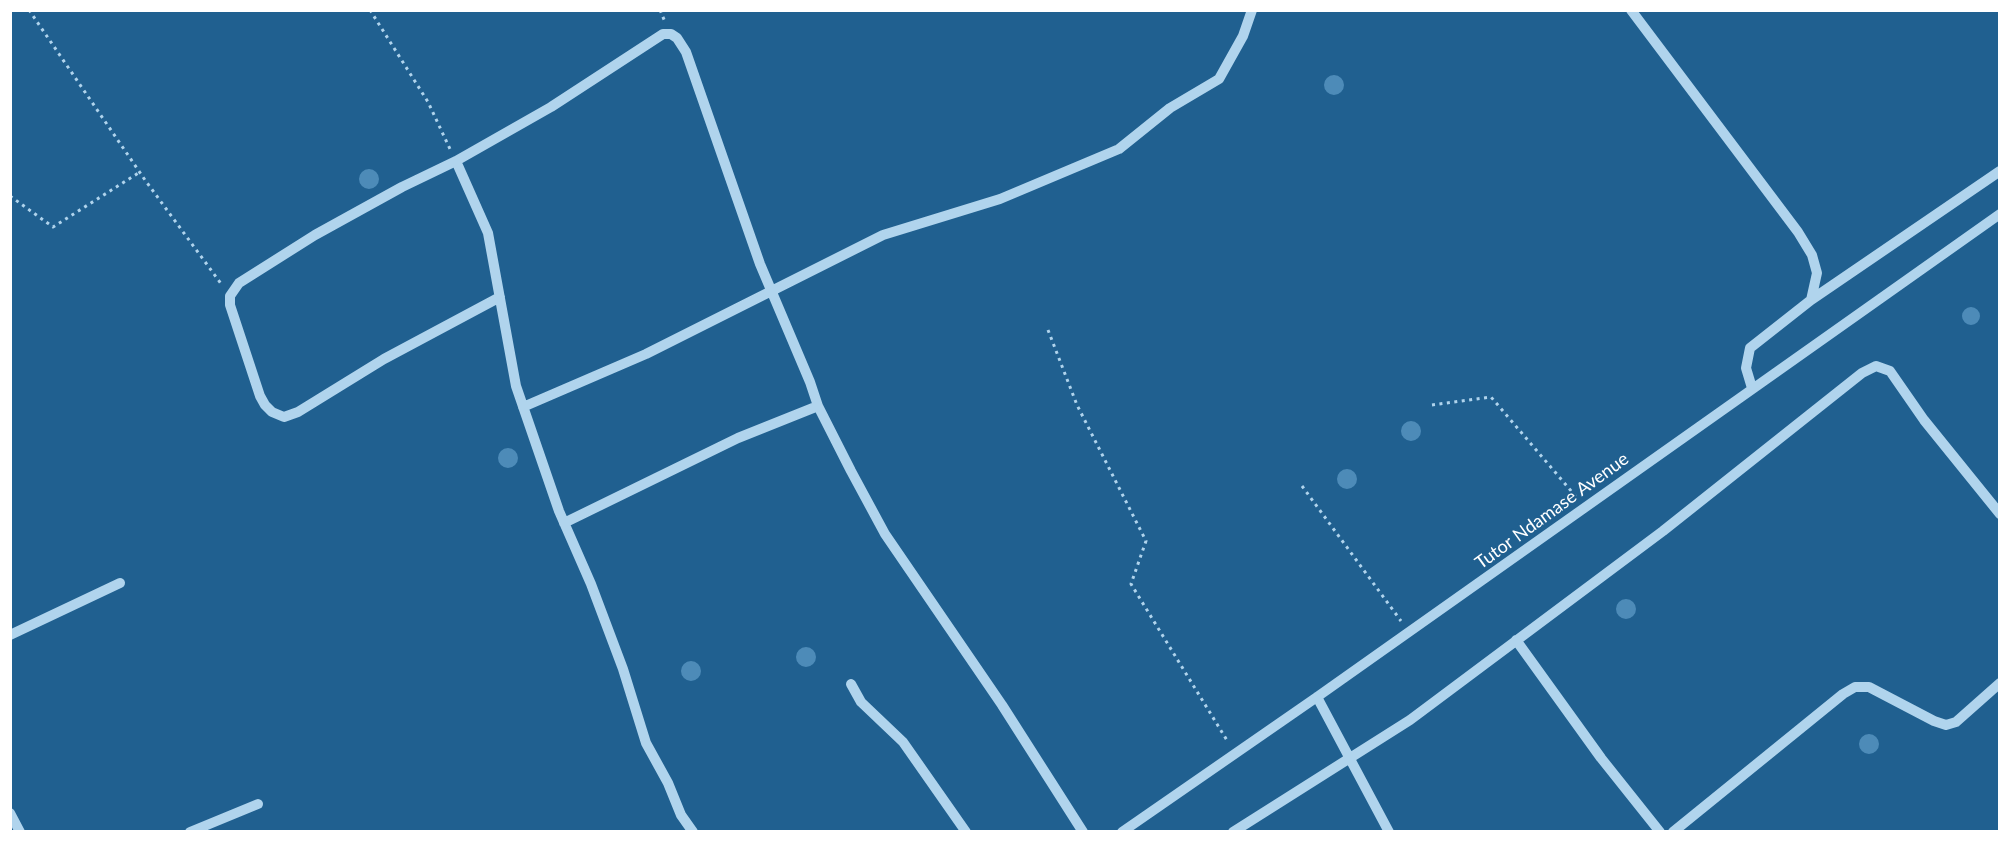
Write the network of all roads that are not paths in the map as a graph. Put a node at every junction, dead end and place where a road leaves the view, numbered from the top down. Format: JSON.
{"nodes":[{"id":1,"x":1252,"y":10,"type":"edge"},
{"id":2,"x":1631,"y":10,"type":"edge"},
{"id":3,"x":456,"y":161,"type":"junction"},
{"id":4,"x":2000,"y":171,"type":"edge"},
{"id":5,"x":2000,"y":214,"type":"edge"},
{"id":6,"x":771,"y":290,"type":"junction"},
{"id":7,"x":500,"y":297,"type":"junction"},
{"id":8,"x":1811,"y":300,"type":"junction"},
{"id":9,"x":1752,"y":388,"type":"junction"},
{"id":10,"x":818,"y":406,"type":"junction"},
{"id":11,"x":523,"y":407,"type":"junction"},
{"id":12,"x":2000,"y":514,"type":"edge"},
{"id":13,"x":564,"y":523,"type":"junction"},
{"id":14,"x":120,"y":583,"type":"dead end"},
{"id":15,"x":10,"y":635,"type":"edge"},
{"id":16,"x":1516,"y":640,"type":"junction"},
{"id":17,"x":2000,"y":683,"type":"edge"},
{"id":18,"x":852,"y":684,"type":"dead end"},
{"id":19,"x":1317,"y":697,"type":"junction"},
{"id":20,"x":1350,"y":758,"type":"junction"},
{"id":21,"x":258,"y":804,"type":"dead end"},
{"id":22,"x":10,"y":813,"type":"edge"},
{"id":23,"x":20,"y":831,"type":"edge"},
{"id":24,"x":190,"y":831,"type":"edge"},
{"id":25,"x":693,"y":831,"type":"edge"},
{"id":26,"x":966,"y":831,"type":"edge"},
{"id":27,"x":1083,"y":831,"type":"edge"},
{"id":28,"x":1122,"y":831,"type":"edge"},
{"id":29,"x":1233,"y":831,"type":"edge"},
{"id":30,"x":1389,"y":831,"type":"edge"},
{"id":31,"x":1660,"y":831,"type":"edge"},
{"id":32,"x":1673,"y":831,"type":"edge"}],
"edges":[{"from":1,"to":6,"type":"street"},
{"from":2,"to":8,"type":"street"},
{"from":3,"to":6,"type":"street"},
{"from":3,"to":7,"type":"street"},
{"from":3,"to":7,"type":"street"},
{"from":4,"to":8,"type":"street"},
{"from":5,"to":9,"type":"street","name":"Tutor Ndamase Avenue"},
{"from":6,"to":10,"type":"street"},
{"from":6,"to":11,"type":"street"},
{"from":7,"to":11,"type":"street"},
{"from":8,"to":9,"type":"street"},
{"from":9,"to":19,"type":"street","name":"Tutor Ndamase Avenue"},
{"from":10,"to":13,"type":"street"},
{"from":10,"to":27,"type":"street"},
{"from":11,"to":13,"type":"street"},
{"from":12,"to":16,"type":"street"},
{"from":13,"to":25,"type":"street"},
{"from":14,"to":15,"type":"street"},
{"from":16,"to":20,"type":"street"},
{"from":16,"to":31,"type":"street"},
{"from":17,"to":32,"type":"street"},
{"from":18,"to":26,"type":"street"},
{"from":19,"to":20,"type":"street"},
{"from":19,"to":28,"type":"street","name":"Tutor Ndamase Avenue"},
{"from":20,"to":29,"type":"street"},
{"from":20,"to":30,"type":"street"},
{"from":21,"to":24,"type":"street"},
{"from":22,"to":23,"type":"street"}]}
